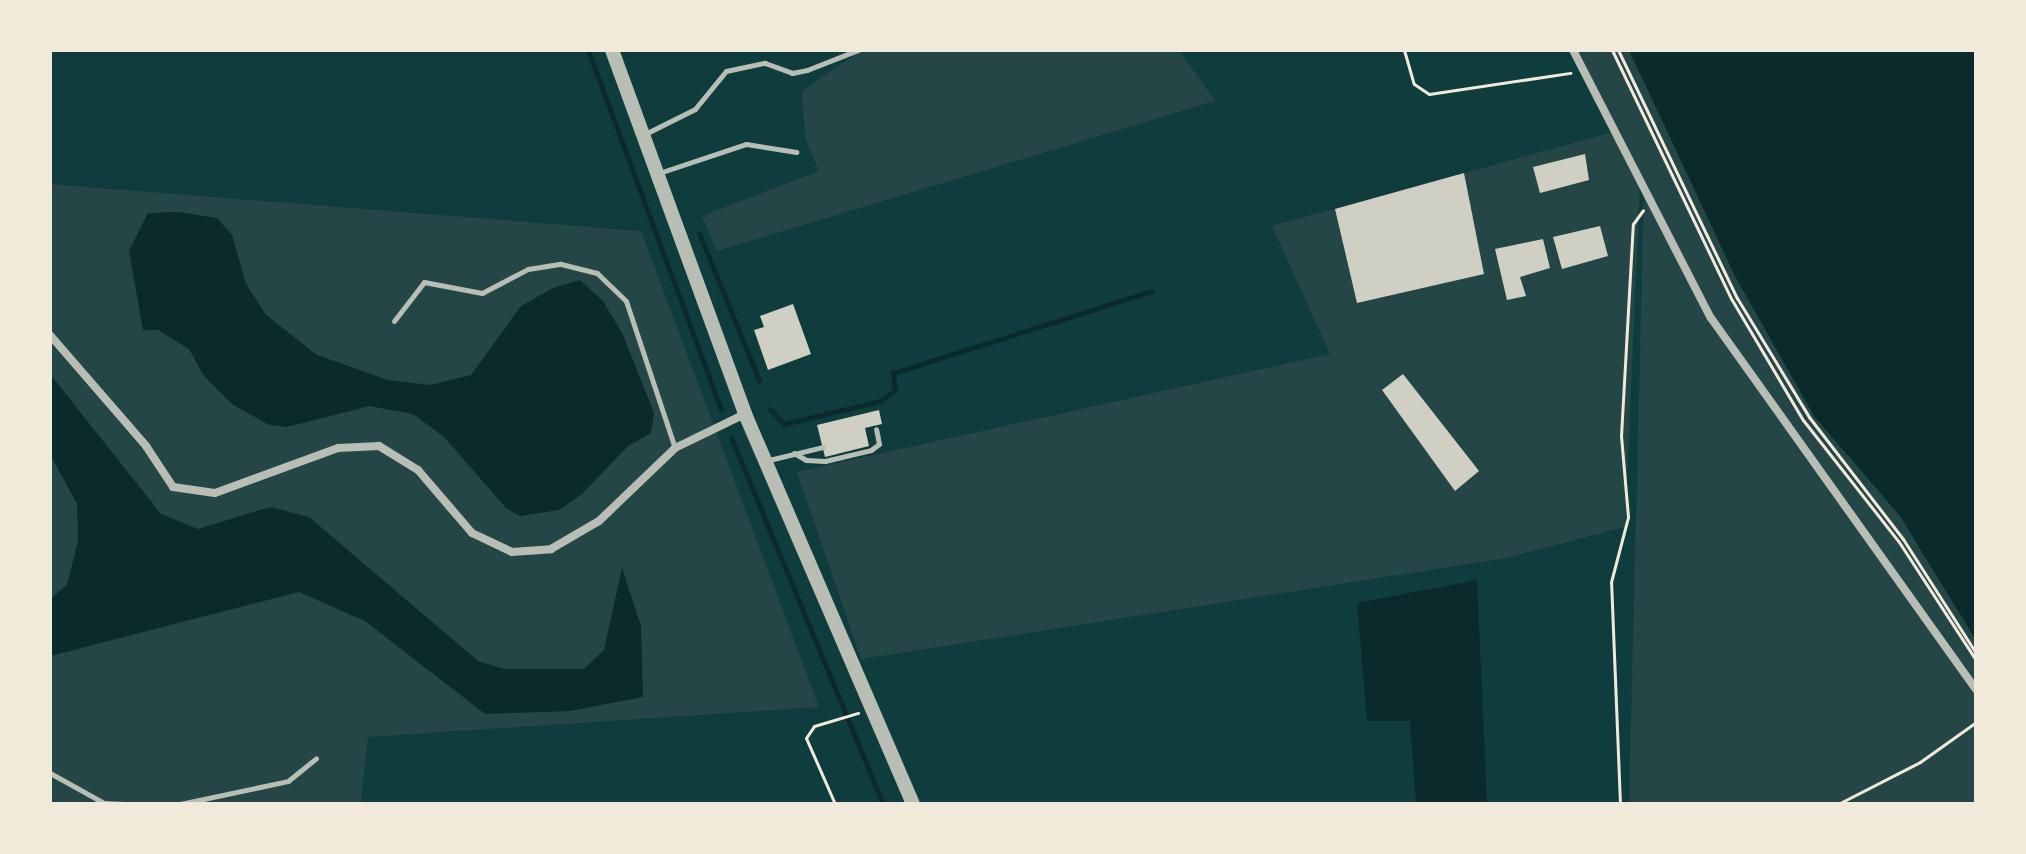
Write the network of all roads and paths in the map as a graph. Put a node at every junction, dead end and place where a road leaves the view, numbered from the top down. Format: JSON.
{"nodes":[{"id":1,"x":612,"y":50,"type":"edge"},
{"id":2,"x":858,"y":50,"type":"edge"},
{"id":3,"x":1404,"y":50,"type":"edge"},
{"id":4,"x":1573,"y":50,"type":"edge"},
{"id":5,"x":1612,"y":50,"type":"edge"},
{"id":6,"x":1618,"y":50,"type":"edge"},
{"id":7,"x":1581,"y":71,"type":"junction"},
{"id":8,"x":644,"y":134,"type":"junction"},
{"id":9,"x":796,"y":152,"type":"dead end"},
{"id":10,"x":658,"y":173,"type":"junction"},
{"id":11,"x":1650,"y":200,"type":"junction"},
{"id":12,"x":394,"y":321,"type":"dead end"},
{"id":13,"x":50,"y":335,"type":"edge"},
{"id":14,"x":745,"y":414,"type":"junction"},
{"id":15,"x":876,"y":429,"type":"dead end"},
{"id":16,"x":823,"y":447,"type":"dead end"},
{"id":17,"x":675,"y":448,"type":"junction"},
{"id":18,"x":794,"y":453,"type":"junction"},
{"id":19,"x":764,"y":461,"type":"junction"},
{"id":20,"x":1976,"y":653,"type":"edge"},
{"id":21,"x":1976,"y":660,"type":"edge"},
{"id":22,"x":1976,"y":689,"type":"edge"},
{"id":23,"x":855,"y":714,"type":"dead end"},
{"id":24,"x":1976,"y":722,"type":"edge"},
{"id":25,"x":316,"y":758,"type":"dead end"},
{"id":26,"x":50,"y":773,"type":"edge"},
{"id":27,"x":124,"y":804,"type":"edge"},
{"id":28,"x":180,"y":804,"type":"edge"},
{"id":29,"x":835,"y":804,"type":"edge"},
{"id":30,"x":913,"y":804,"type":"edge"},
{"id":31,"x":1620,"y":804,"type":"edge"},
{"id":32,"x":1838,"y":804,"type":"edge"}],
"edges":[{"from":1,"to":8,"type":"street"},
{"from":2,"to":8,"type":"lane"},
{"from":3,"to":7,"type":"path"},
{"from":4,"to":7,"type":"street"},
{"from":5,"to":21,"type":"path"},
{"from":6,"to":20,"type":"path"},
{"from":7,"to":11,"type":"street"},
{"from":8,"to":10,"type":"street"},
{"from":9,"to":10,"type":"lane"},
{"from":10,"to":14,"type":"street"},
{"from":11,"to":22,"type":"street"},
{"from":11,"to":31,"type":"path"},
{"from":12,"to":17,"type":"lane"},
{"from":13,"to":17,"type":"street"},
{"from":14,"to":17,"type":"street"},
{"from":14,"to":19,"type":"street"},
{"from":15,"to":18,"type":"lane"},
{"from":16,"to":18,"type":"lane"},
{"from":18,"to":19,"type":"lane"},
{"from":19,"to":30,"type":"street"},
{"from":23,"to":29,"type":"path"},
{"from":24,"to":32,"type":"path"},
{"from":25,"to":28,"type":"lane"},
{"from":26,"to":27,"type":"lane"}]}
